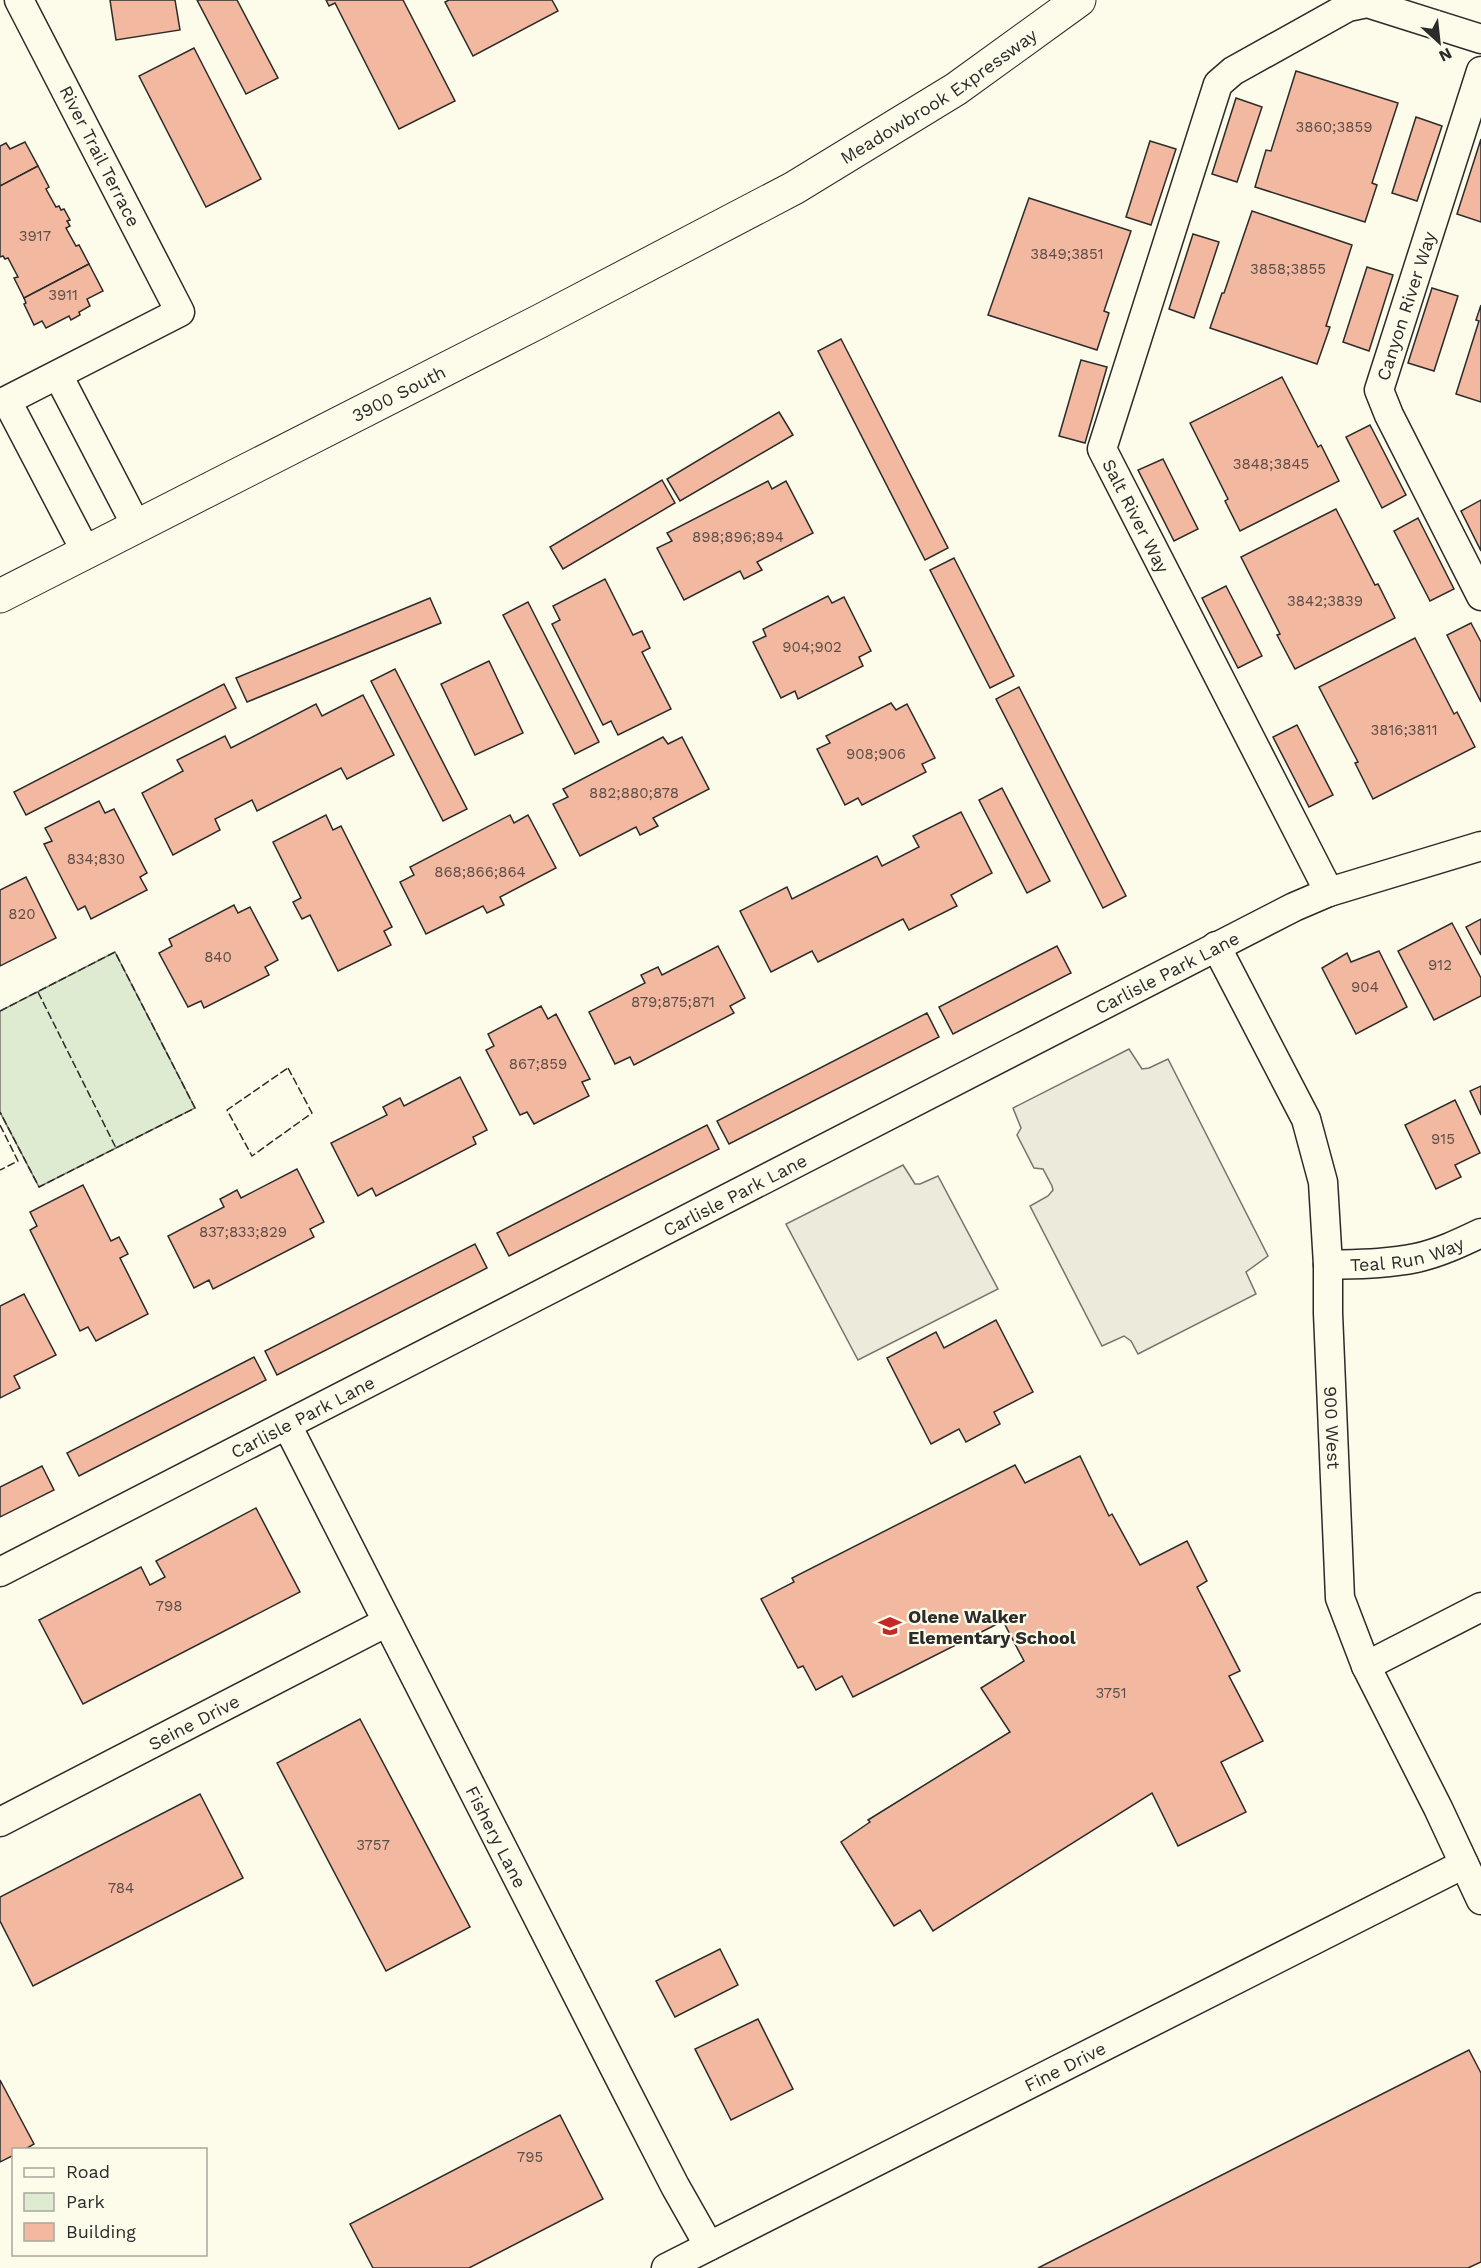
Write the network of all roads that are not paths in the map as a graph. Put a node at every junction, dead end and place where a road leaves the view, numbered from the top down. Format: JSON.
{"nodes":[{"id":1,"x":19,"y":0,"type":"edge"},
{"id":2,"x":1079,"y":0,"type":"edge"},
{"id":3,"x":1481,"y":39,"type":"edge"},
{"id":4,"x":1481,"y":71,"type":"edge"},
{"id":5,"x":794,"y":188,"type":"joint"},
{"id":6,"x":58,"y":375,"type":"junction"},
{"id":7,"x":4,"y":402,"type":"edge"},
{"id":8,"x":136,"y":527,"type":"junction"},
{"id":9,"x":86,"y":552,"type":"junction"},
{"id":10,"x":0,"y":596,"type":"edge"},
{"id":11,"x":1481,"y":596,"type":"edge"},
{"id":12,"x":1481,"y":846,"type":"edge"},
{"id":13,"x":1329,"y":892,"type":"junction"},
{"id":14,"x":1216,"y":946,"type":"junction"},
{"id":15,"x":1481,"y":1233,"type":"edge"},
{"id":16,"x":1328,"y":1265,"type":"junction"},
{"id":17,"x":287,"y":1425,"type":"junction"},
{"id":18,"x":0,"y":1572,"type":"edge"},
{"id":19,"x":1481,"y":1606,"type":"edge"},
{"id":20,"x":387,"y":1623,"type":"junction"},
{"id":21,"x":1366,"y":1666,"type":"junction"},
{"id":22,"x":0,"y":1822,"type":"edge"},
{"id":23,"x":1464,"y":1864,"type":"junction"},
{"id":24,"x":1481,"y":1900,"type":"edge"},
{"id":25,"x":709,"y":2246,"type":"junction"},
{"id":26,"x":666,"y":2268,"type":"edge"}],
"edges":[{"from":1,"to":6,"type":"street","name":"River Trail Terrace"},
{"from":2,"to":5,"type":"main road","name":"Meadowbrook Expressway"},
{"from":3,"to":13,"type":"street","name":"Salt River Way"},
{"from":4,"to":11,"type":"street","name":"Canyon River Way"},
{"from":5,"to":8,"type":"main road","name":"3900 South"},
{"from":6,"to":7,"type":"street"},
{"from":6,"to":8,"type":"street"},
{"from":7,"to":9,"type":"street"},
{"from":8,"to":9,"type":"main road","name":"3900 South"},
{"from":9,"to":10,"type":"main road","name":"3900 South"},
{"from":12,"to":13,"type":"street","name":"Carlisle Park Lane"},
{"from":13,"to":14,"type":"street","name":"Carlisle Park Lane"},
{"from":14,"to":16,"type":"street","name":"900 West"},
{"from":14,"to":17,"type":"street","name":"Carlisle Park Lane"},
{"from":15,"to":16,"type":"street","name":"Teal Run Way"},
{"from":16,"to":21,"type":"street","name":"900 West"},
{"from":17,"to":18,"type":"street","name":"Carlisle Park Lane"},
{"from":17,"to":20,"type":"street","name":"Fishery Lane"},
{"from":19,"to":21,"type":"street"},
{"from":20,"to":22,"type":"street","name":"Seine Drive"},
{"from":20,"to":25,"type":"street","name":"Fishery Lane"},
{"from":21,"to":23,"type":"street","name":"900 West"},
{"from":23,"to":24,"type":"street","name":"900 West"},
{"from":23,"to":25,"type":"street","name":"Fine Drive"},
{"from":25,"to":26,"type":"street","name":"Fine Drive"}]}
